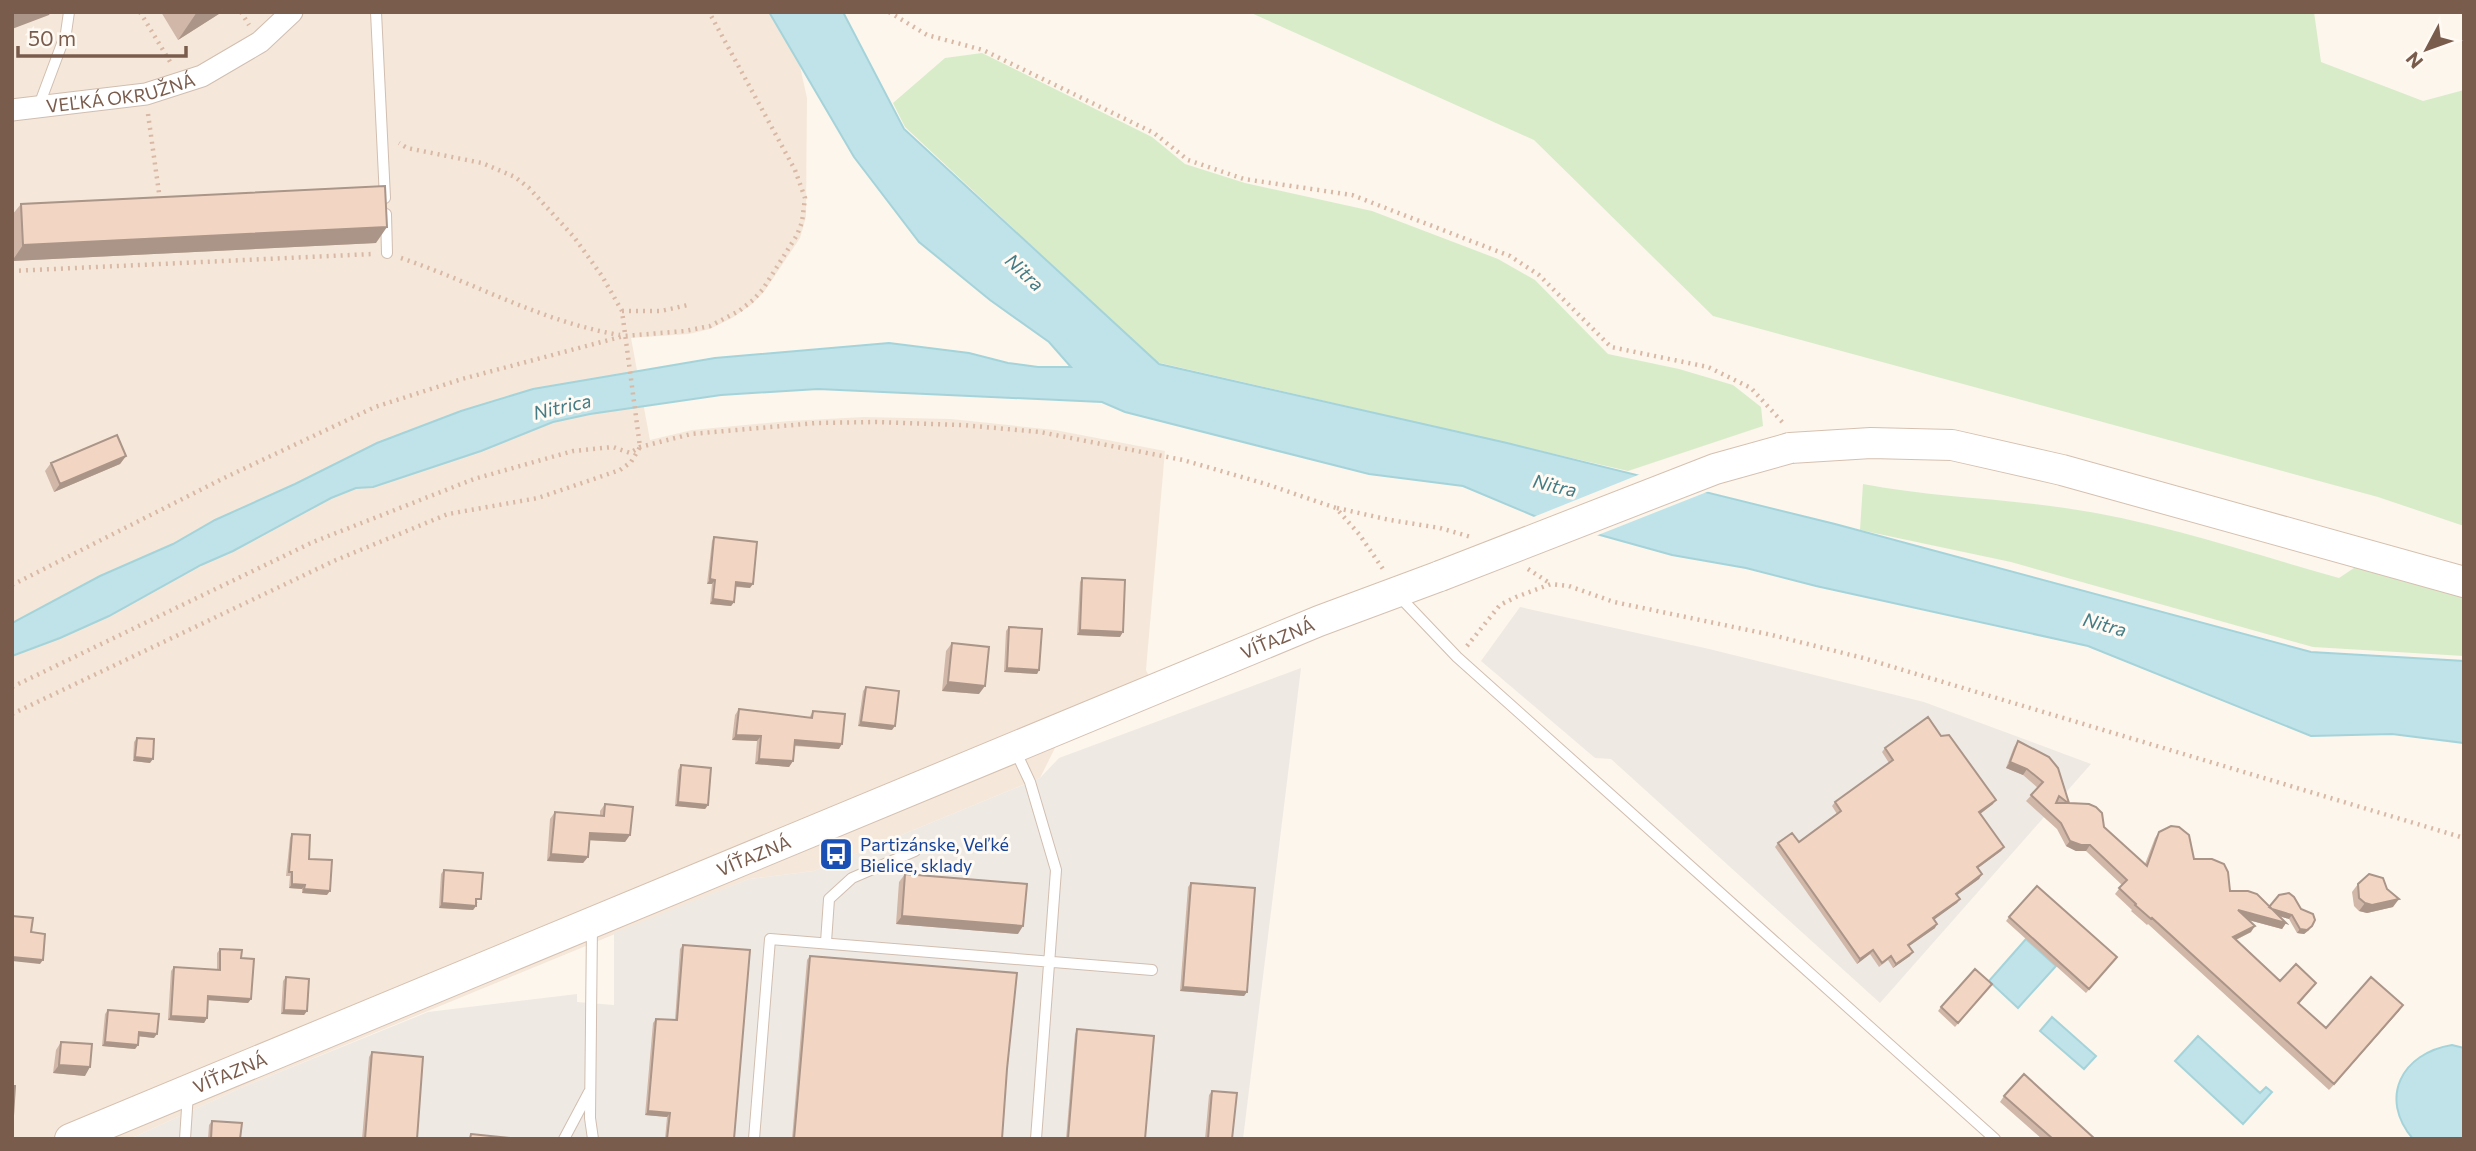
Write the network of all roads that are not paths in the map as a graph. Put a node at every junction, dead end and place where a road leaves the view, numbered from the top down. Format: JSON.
{"nodes":[{"id":1,"x":69,"y":12,"type":"edge"},
{"id":2,"x":292,"y":12,"type":"edge"},
{"id":3,"x":376,"y":12,"type":"edge"},
{"id":4,"x":38,"y":108,"type":"junction"},
{"id":5,"x":12,"y":110,"type":"edge"},
{"id":6,"x":387,"y":253,"type":"road end"},
{"id":7,"x":2464,"y":582,"type":"edge"},
{"id":8,"x":1397,"y":594,"type":"junction"},
{"id":9,"x":1014,"y":748,"type":"junction"},
{"id":10,"x":915,"y":851,"type":"dead end"},
{"id":11,"x":592,"y":923,"type":"junction"},
{"id":12,"x":826,"y":942,"type":"junction"},
{"id":13,"x":1051,"y":961,"type":"junction"},
{"id":14,"x":1152,"y":970,"type":"dead end"},
{"id":15,"x":188,"y":1090,"type":"junction"},
{"id":16,"x":590,"y":1090,"type":"junction"},
{"id":17,"x":70,"y":1139,"type":"edge"},
{"id":18,"x":185,"y":1139,"type":"edge"},
{"id":19,"x":564,"y":1139,"type":"edge"},
{"id":20,"x":593,"y":1139,"type":"edge"},
{"id":21,"x":754,"y":1139,"type":"edge"},
{"id":22,"x":1037,"y":1139,"type":"edge"},
{"id":23,"x":1994,"y":1139,"type":"edge"}],
"edges":[{"from":1,"to":4,"type":"lane"},
{"from":2,"to":4,"type":"street","name":"VEĽKÁ OKRUŽNÁ"},
{"from":3,"to":6,"type":"lane"},
{"from":4,"to":5,"type":"street","name":"VEĽKÁ OKRUŽNÁ"},
{"from":7,"to":8,"type":"main road","name":"VÍŤAZNÁ","bridge":true},
{"from":8,"to":9,"type":"main road","name":"VÍŤAZNÁ"},
{"from":8,"to":23,"type":"lane"},
{"from":9,"to":11,"type":"main road","name":"VÍŤAZNÁ"},
{"from":9,"to":13,"type":"lane"},
{"from":10,"to":12,"type":"lane"},
{"from":11,"to":15,"type":"main road","name":"VÍŤAZNÁ"},
{"from":11,"to":16,"type":"lane"},
{"from":12,"to":13,"type":"lane"},
{"from":12,"to":21,"type":"lane"},
{"from":13,"to":14,"type":"lane"},
{"from":13,"to":22,"type":"lane"},
{"from":15,"to":17,"type":"main road","name":"VÍŤAZNÁ"},
{"from":15,"to":18,"type":"lane"},
{"from":16,"to":19,"type":"lane"},
{"from":16,"to":20,"type":"lane"}]}
